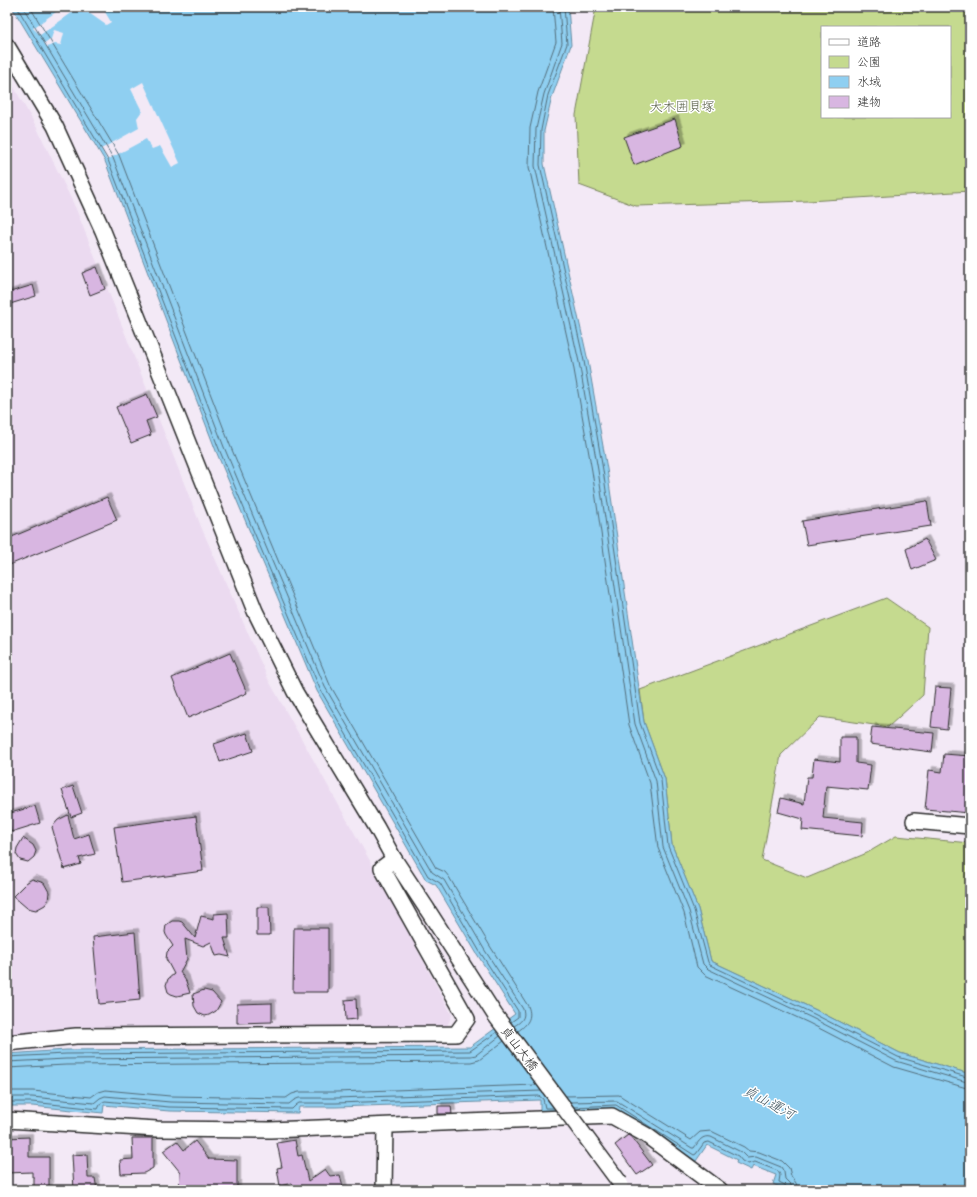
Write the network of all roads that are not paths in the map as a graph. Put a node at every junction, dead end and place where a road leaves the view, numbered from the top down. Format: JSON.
{"nodes":[{"id":1,"x":7,"y":46,"type":"edge"},
{"id":2,"x":914,"y":821,"type":"dead end"},
{"id":3,"x":970,"y":826,"type":"edge"},
{"id":4,"x":394,"y":858,"type":"junction"},
{"id":5,"x":7,"y":1043,"type":"edge"},
{"id":6,"x":7,"y":1120,"type":"edge"},
{"id":7,"x":385,"y":1126,"type":"junction"},
{"id":8,"x":623,"y":1187,"type":"edge"},
{"id":9,"x":384,"y":1190,"type":"edge"},
{"id":10,"x":720,"y":1190,"type":"edge"}],
"edges":[{"from":1,"to":4,"type":"street","name":"貞山大橋"},
{"from":2,"to":3,"type":"street"},
{"from":4,"to":5,"type":"street"},
{"from":4,"to":8,"type":"street","name":"貞山大橋","bridge":true},
{"from":6,"to":7,"type":"street"},
{"from":7,"to":9,"type":"street"},
{"from":7,"to":10,"type":"street"}]}
